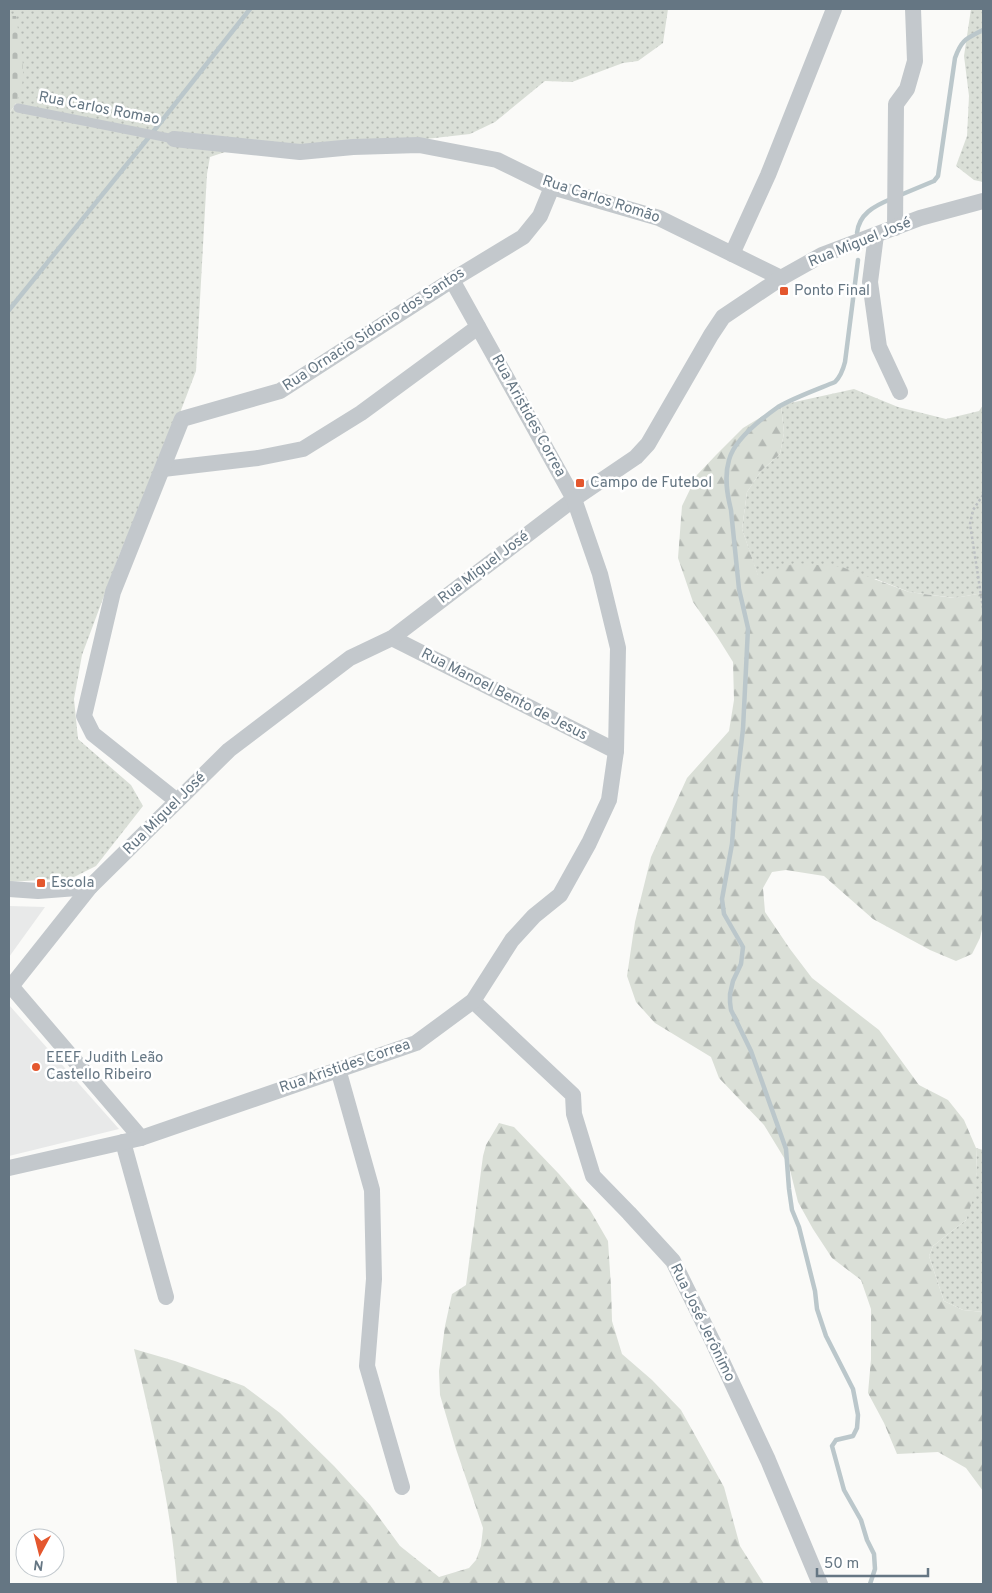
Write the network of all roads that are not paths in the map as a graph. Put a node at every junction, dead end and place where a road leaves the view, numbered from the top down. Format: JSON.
{"nodes":[{"id":1,"x":834,"y":9,"type":"edge"},
{"id":2,"x":913,"y":9,"type":"edge"},
{"id":3,"x":18,"y":108,"type":"dead end"},
{"id":4,"x":174,"y":138,"type":"joint"},
{"id":5,"x":552,"y":187,"type":"junction"},
{"id":6,"x":983,"y":201,"type":"edge"},
{"id":7,"x":895,"y":228,"type":"junction"},
{"id":8,"x":876,"y":235,"type":"junction"},
{"id":9,"x":732,"y":254,"type":"junction"},
{"id":10,"x":781,"y":278,"type":"junction"},
{"id":11,"x":452,"y":280,"type":"junction"},
{"id":12,"x":478,"y":327,"type":"junction"},
{"id":13,"x":900,"y":392,"type":"dead end"},
{"id":14,"x":163,"y":469,"type":"junction"},
{"id":15,"x":574,"y":499,"type":"junction"},
{"id":16,"x":392,"y":638,"type":"junction"},
{"id":17,"x":616,"y":751,"type":"junction"},
{"id":18,"x":178,"y":801,"type":"junction"},
{"id":19,"x":90,"y":887,"type":"junction"},
{"id":20,"x":9,"y":889,"type":"edge"},
{"id":21,"x":10,"y":988,"type":"edge"},
{"id":22,"x":473,"y":1002,"type":"junction"},
{"id":23,"x":338,"y":1069,"type":"junction"},
{"id":24,"x":141,"y":1138,"type":"junction"},
{"id":25,"x":123,"y":1142,"type":"junction"},
{"id":26,"x":9,"y":1168,"type":"edge"},
{"id":27,"x":166,"y":1297,"type":"dead end"},
{"id":28,"x":402,"y":1487,"type":"dead end"},
{"id":29,"x":820,"y":1584,"type":"edge"}],
"edges":[{"from":1,"to":9,"type":"street"},
{"from":2,"to":7,"type":"street"},
{"from":3,"to":4,"type":"lane","name":"Rua Carlos Romao"},
{"from":4,"to":5,"type":"street","name":"Rua Carlos Romão"},
{"from":5,"to":9,"type":"street","name":"Rua Carlos Romão"},
{"from":5,"to":11,"type":"street","name":"Rua Ornacio Sidonio dos Santos"},
{"from":6,"to":7,"type":"street","name":"Rua Miguel José"},
{"from":7,"to":8,"type":"street","name":"Rua Miguel José"},
{"from":8,"to":10,"type":"street","name":"Rua Miguel José"},
{"from":8,"to":13,"type":"street"},
{"from":9,"to":10,"type":"street","name":"Rua Carlos Romão"},
{"from":10,"to":15,"type":"street","name":"Rua Miguel José"},
{"from":11,"to":12,"type":"street","name":"Rua Aristides Correa"},
{"from":11,"to":14,"type":"street","name":"Rua Ornacio Sidonio dos Santos"},
{"from":12,"to":14,"type":"street"},
{"from":12,"to":15,"type":"street","name":"Rua Aristides Correa"},
{"from":14,"to":18,"type":"street","name":"Rua Ornacio Sidonio dos Santos"},
{"from":15,"to":16,"type":"street","name":"Rua Miguel José"},
{"from":15,"to":17,"type":"street","name":"Rua Aristides Correa"},
{"from":16,"to":17,"type":"street","name":"Rua Manoel Bento de Jesus"},
{"from":16,"to":18,"type":"street","name":"Rua Miguel José"},
{"from":17,"to":22,"type":"street","name":"Rua Aristides Correa"},
{"from":18,"to":19,"type":"street","name":"Rua Miguel José"},
{"from":19,"to":20,"type":"street"},
{"from":19,"to":21,"type":"street","name":"Rua Miguel José"},
{"from":21,"to":24,"type":"street"},
{"from":22,"to":23,"type":"street","name":"Rua Aristides Correa"},
{"from":22,"to":29,"type":"street","name":"Rua José Jerônimo"},
{"from":23,"to":24,"type":"street","name":"Rua Aristides Correa"},
{"from":23,"to":28,"type":"street"},
{"from":24,"to":25,"type":"street","name":"Rua Aristides Correa"},
{"from":25,"to":26,"type":"street","name":"Rua Aristides Correa"},
{"from":25,"to":27,"type":"street"}]}
